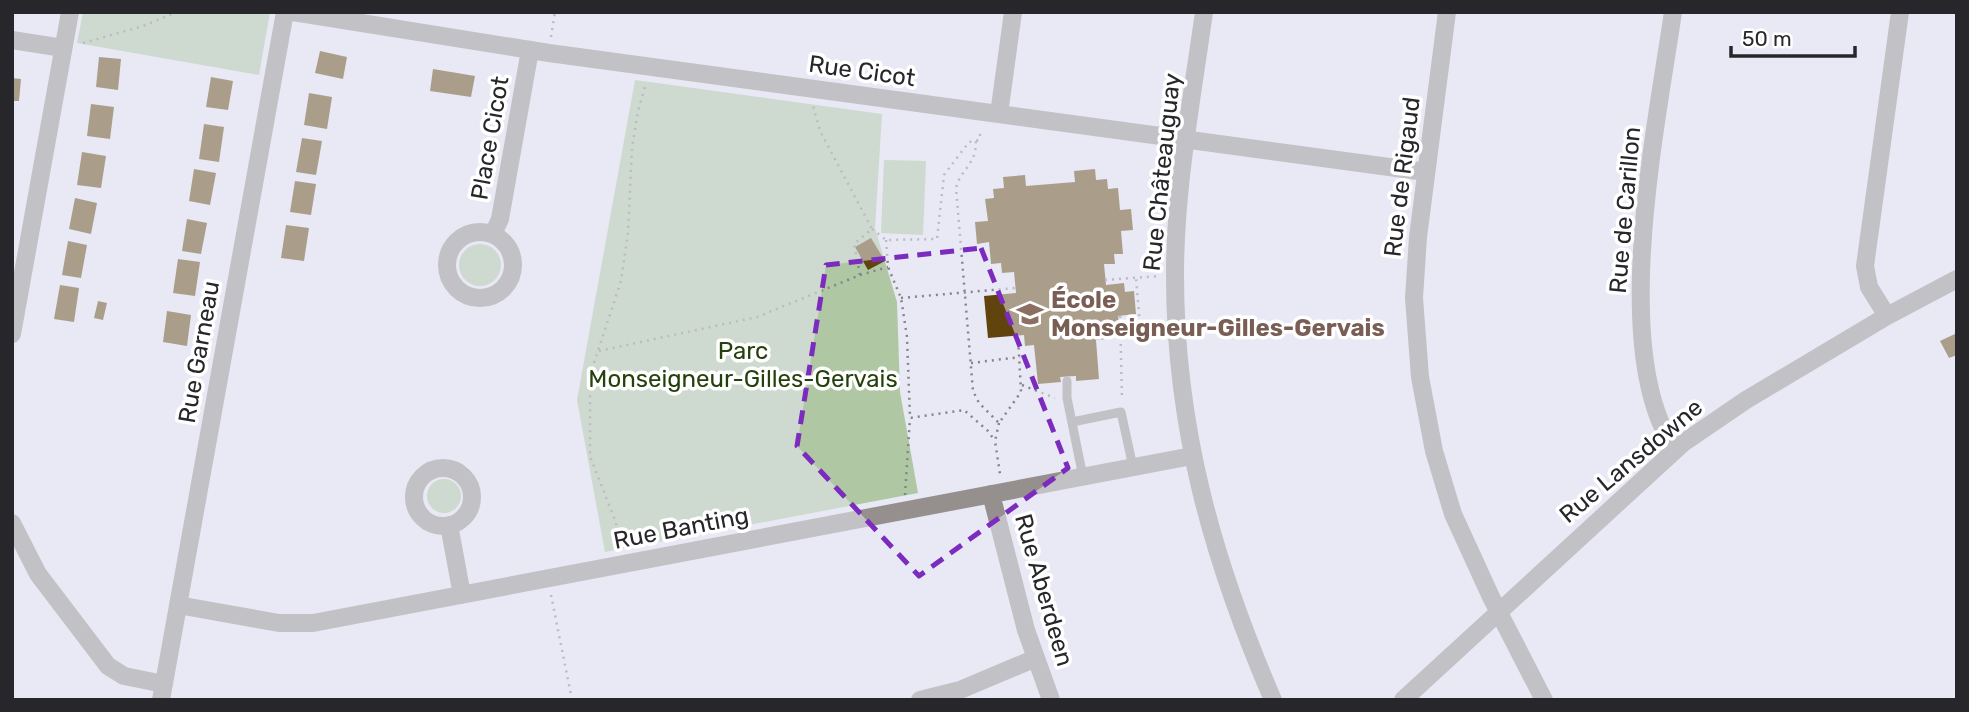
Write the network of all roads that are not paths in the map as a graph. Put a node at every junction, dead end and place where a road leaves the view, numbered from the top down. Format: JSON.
{"nodes":[{"id":1,"x":70,"y":12,"type":"edge"},
{"id":2,"x":285,"y":12,"type":"edge"},
{"id":3,"x":293,"y":12,"type":"edge"},
{"id":4,"x":1013,"y":12,"type":"edge"},
{"id":5,"x":1204,"y":12,"type":"edge"},
{"id":6,"x":1447,"y":12,"type":"edge"},
{"id":7,"x":1672,"y":12,"type":"edge"},
{"id":8,"x":1900,"y":12,"type":"edge"},
{"id":9,"x":12,"y":40,"type":"edge"},
{"id":10,"x":63,"y":48,"type":"junction"},
{"id":11,"x":530,"y":50,"type":"junction"},
{"id":12,"x":999,"y":114,"type":"junction"},
{"id":13,"x":1186,"y":140,"type":"junction"},
{"id":14,"x":1426,"y":172,"type":"junction"},
{"id":15,"x":493,"y":234,"type":"dead end"},
{"id":16,"x":20,"y":247,"type":"edge"},
{"id":17,"x":1957,"y":279,"type":"edge"},
{"id":18,"x":1886,"y":316,"type":"junction"},
{"id":19,"x":13,"y":327,"type":"edge"},
{"id":20,"x":1067,"y":381,"type":"dead end"},
{"id":21,"x":1072,"y":422,"type":"junction"},
{"id":22,"x":1675,"y":449,"type":"junction"},
{"id":23,"x":1192,"y":456,"type":"junction"},
{"id":24,"x":1133,"y":467,"type":"junction"},
{"id":25,"x":1083,"y":477,"type":"junction"},
{"id":26,"x":996,"y":486,"type":"junction"},
{"id":27,"x":12,"y":523,"type":"edge"},
{"id":28,"x":449,"y":525,"type":"dead end"},
{"id":29,"x":462,"y":595,"type":"junction"},
{"id":30,"x":178,"y":605,"type":"junction"},
{"id":31,"x":1498,"y":611,"type":"junction"},
{"id":32,"x":1036,"y":658,"type":"junction"},
{"id":33,"x":162,"y":692,"type":"edge"},
{"id":34,"x":920,"y":700,"type":"edge"},
{"id":35,"x":1052,"y":700,"type":"edge"},
{"id":36,"x":1273,"y":700,"type":"edge"},
{"id":37,"x":1404,"y":700,"type":"edge"},
{"id":38,"x":1544,"y":700,"type":"edge"}],
"edges":[{"from":1,"to":10,"type":"street"},
{"from":2,"to":30,"type":"street","name":"Rue Garneau"},
{"from":3,"to":11,"type":"street","name":"Rue Cicot"},
{"from":4,"to":12,"type":"street"},
{"from":5,"to":13,"type":"street","name":"Rue Châteauguay"},
{"from":6,"to":14,"type":"street","name":"Rue de Rigaud"},
{"from":7,"to":22,"type":"street","name":"Rue de Carillon"},
{"from":8,"to":18,"type":"street"},
{"from":9,"to":10,"type":"street"},
{"from":10,"to":16,"type":"street"},
{"from":11,"to":12,"type":"street","name":"Rue Cicot"},
{"from":11,"to":15,"type":"street","name":"Place Cicot"},
{"from":12,"to":13,"type":"street","name":"Rue Cicot"},
{"from":13,"to":14,"type":"street","name":"Rue Cicot"},
{"from":13,"to":23,"type":"street","name":"Rue Châteauguay"},
{"from":14,"to":31,"type":"street","name":"Rue de Rigaud"},
{"from":16,"to":19,"type":"street"},
{"from":17,"to":18,"type":"street","name":"Rue Lansdowne"},
{"from":18,"to":22,"type":"street","name":"Rue Lansdowne"},
{"from":20,"to":21,"type":"lane"},
{"from":21,"to":24,"type":"lane"},
{"from":21,"to":25,"type":"lane"},
{"from":22,"to":31,"type":"street","name":"Rue Lansdowne"},
{"from":23,"to":24,"type":"street","name":"Rue Banting"},
{"from":23,"to":36,"type":"street","name":"Rue Châteauguay"},
{"from":24,"to":25,"type":"street","name":"Rue Banting"},
{"from":25,"to":26,"type":"street","name":"Rue Banting"},
{"from":26,"to":29,"type":"street","name":"Rue Banting"},
{"from":26,"to":32,"type":"street","name":"Rue Aberdeen"},
{"from":27,"to":33,"type":"street"},
{"from":28,"to":29,"type":"street"},
{"from":29,"to":30,"type":"street","name":"Rue Banting"},
{"from":30,"to":33,"type":"street","name":"Rue Garneau"},
{"from":31,"to":37,"type":"street","name":"Rue Lansdowne"},
{"from":31,"to":38,"type":"street","name":"Rue de Rigaud"},
{"from":32,"to":34,"type":"street"},
{"from":32,"to":35,"type":"street","name":"Rue Aberdeen"}]}
